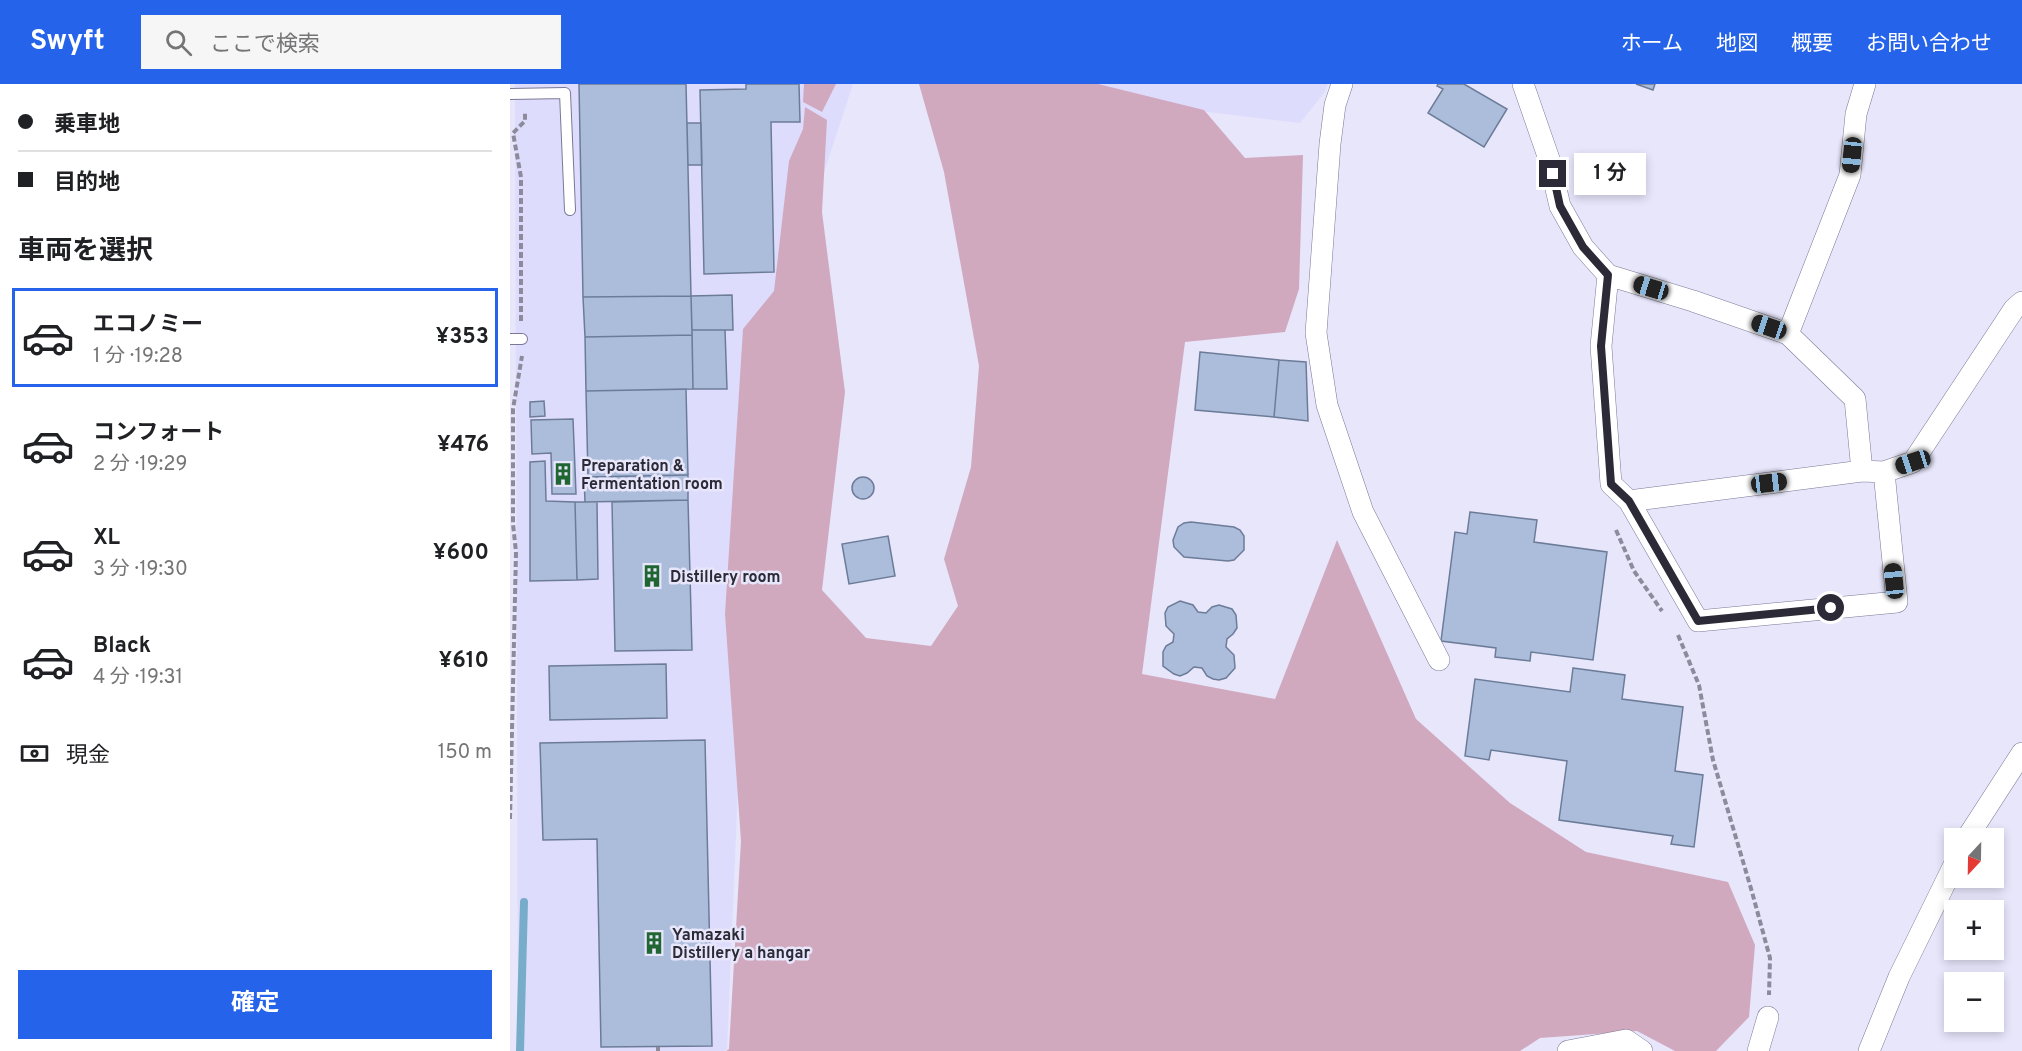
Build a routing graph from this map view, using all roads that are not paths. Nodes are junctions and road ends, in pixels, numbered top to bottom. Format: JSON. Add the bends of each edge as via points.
{"nodes":[{"id":1,"x":1341,"y":84,"type":"edge"},
{"id":2,"x":1523,"y":84,"type":"edge"},
{"id":3,"x":1865,"y":84,"type":"edge"},
{"id":4,"x":510,"y":94,"type":"edge"},
{"id":5,"x":570,"y":210,"type":"dead end"},
{"id":6,"x":1608,"y":275,"type":"junction"},
{"id":7,"x":2022,"y":302,"type":"edge"},
{"id":8,"x":1788,"y":334,"type":"junction"},
{"id":9,"x":1862,"y":471,"type":"junction"},
{"id":10,"x":1884,"y":472,"type":"junction"},
{"id":11,"x":1629,"y":501,"type":"junction"},
{"id":12,"x":1439,"y":660,"type":"dead end"},
{"id":13,"x":2022,"y":753,"type":"edge"},
{"id":14,"x":1973,"y":828,"type":"edge"},
{"id":15,"x":1944,"y":885,"type":"edge"},
{"id":16,"x":1768,"y":1017,"type":"road end"},
{"id":17,"x":1568,"y":1051,"type":"edge"},
{"id":18,"x":1641,"y":1051,"type":"edge"},
{"id":19,"x":1758,"y":1051,"type":"edge"},
{"id":20,"x":1869,"y":1051,"type":"edge"}],
"edges":[{"from":1,"to":12,"type":"street","via":[[1330,144],[1316,333],[1327,405],[1362,512]]},
{"from":2,"to":6,"type":"street","via":[[1549,159],[1560,206],[1583,247]]},
{"from":3,"to":8,"type":"street","via":[[1856,114],[1850,175]]},
{"from":4,"to":5,"type":"lane","via":[[565,93]]},
{"from":6,"to":8,"type":"street"},
{"from":6,"to":11,"type":"street","via":[[1601,346],[1611,484]]},
{"from":7,"to":10,"type":"street","via":[[1913,462]]},
{"from":8,"to":9,"type":"street","via":[[1855,399]]},
{"from":9,"to":10,"type":"street"},
{"from":9,"to":11,"type":"street"},
{"from":10,"to":11,"type":"street","via":[[1897,602],[1698,621]]},
{"from":13,"to":14,"type":"street"},
{"from":15,"to":20,"type":"street","via":[[1899,977]]},
{"from":16,"to":19,"type":"street"},
{"from":17,"to":18,"type":"street","via":[[1626,1040]]}]}
